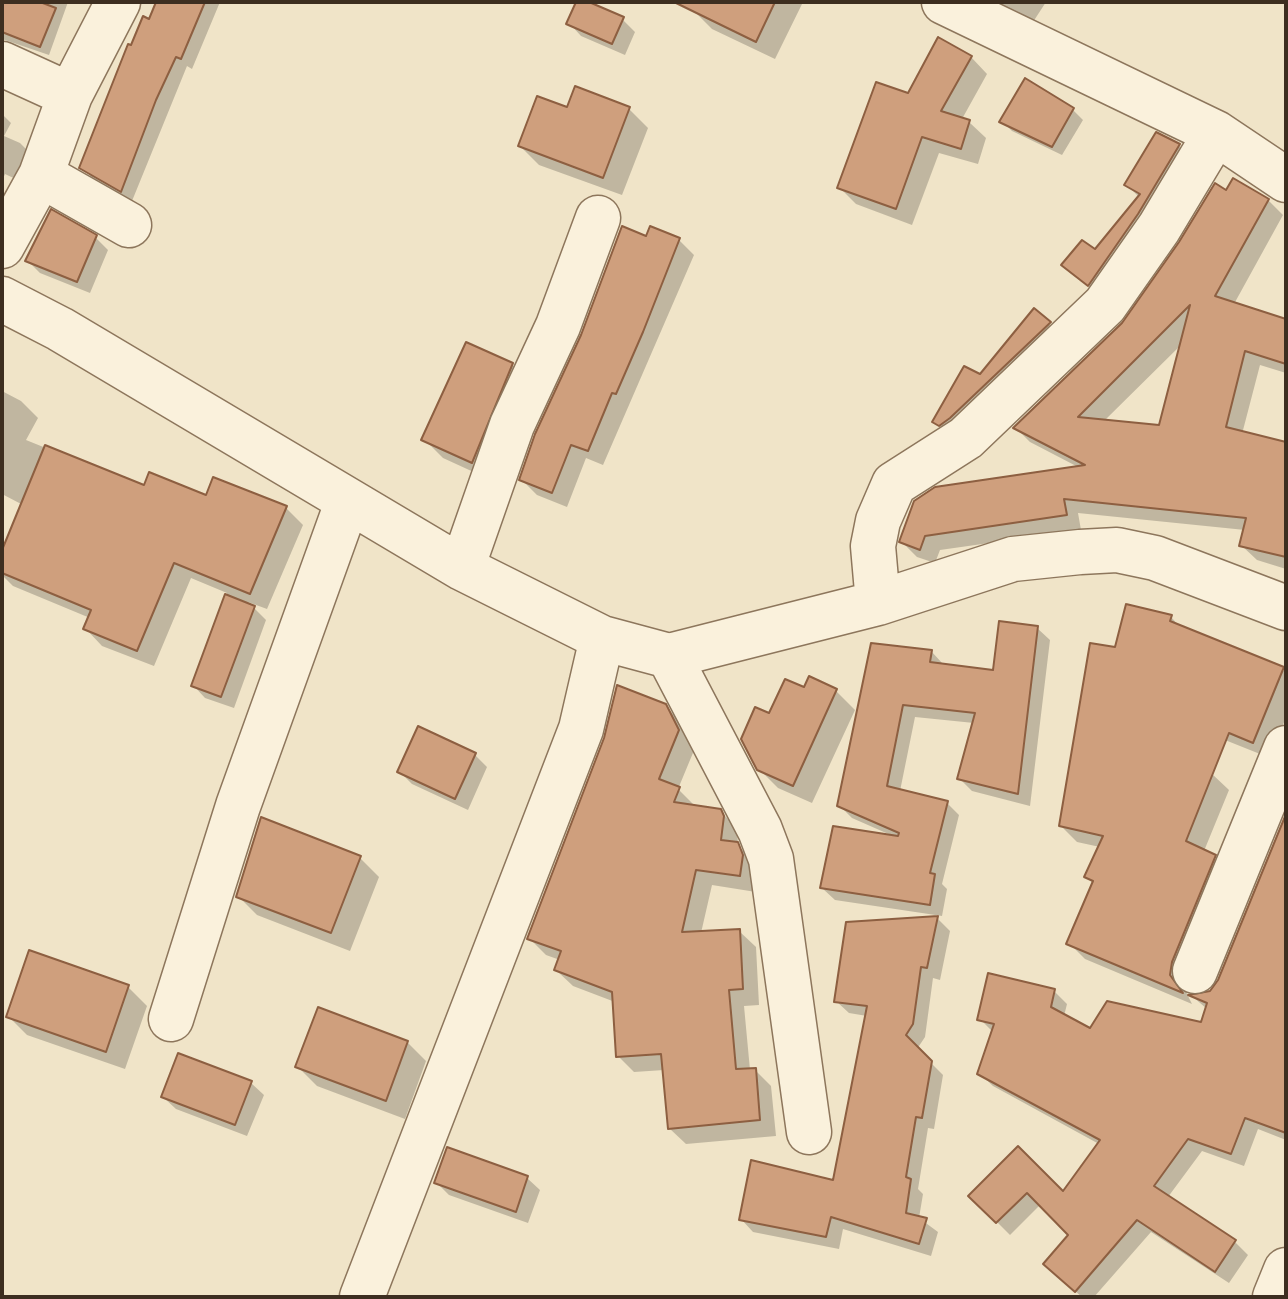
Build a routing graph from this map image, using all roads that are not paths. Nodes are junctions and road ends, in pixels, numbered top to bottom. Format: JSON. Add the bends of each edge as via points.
{"nodes":[{"id":1,"x":118,"y":2,"type":"edge"},
{"id":2,"x":944,"y":2,"type":"edge"},
{"id":3,"x":2,"y":64,"type":"edge"},
{"id":4,"x":70,"y":95,"type":"junction"},
{"id":5,"x":1216,"y":133,"type":"junction"},
{"id":6,"x":41,"y":175,"type":"junction"},
{"id":7,"x":1286,"y":180,"type":"edge"},
{"id":8,"x":598,"y":218,"type":"dead end"},
{"id":9,"x":129,"y":225,"type":"dead end"},
{"id":10,"x":2,"y":246,"type":"edge"},
{"id":11,"x":2,"y":299,"type":"edge"},
{"id":12,"x":347,"y":503,"type":"junction"},
{"id":13,"x":462,"y":568,"type":"junction"},
{"id":14,"x":878,"y":603,"type":"junction"},
{"id":15,"x":1286,"y":608,"type":"edge"},
{"id":16,"x":602,"y":638,"type":"junction"},
{"id":17,"x":669,"y":656,"type":"junction"},
{"id":18,"x":1286,"y":748,"type":"edge"},
{"id":19,"x":1195,"y":971,"type":"dead end"},
{"id":20,"x":171,"y":1019,"type":"dead end"},
{"id":21,"x":809,"y":1132,"type":"dead end"},
{"id":22,"x":1286,"y":1270,"type":"edge"},
{"id":23,"x":362,"y":1297,"type":"edge"},
{"id":24,"x":1275,"y":1297,"type":"edge"}],
"edges":[{"from":1,"to":4,"type":"street"},
{"from":2,"to":5,"type":"street"},
{"from":3,"to":4,"type":"street"},
{"from":4,"to":6,"type":"street"},
{"from":5,"to":7,"type":"street"},
{"from":5,"to":14,"type":"street","via":[[1105,305],[966,438],[894,484],[873,546]]},
{"from":6,"to":9,"type":"street"},
{"from":6,"to":10,"type":"street"},
{"from":8,"to":13,"type":"street","via":[[558,326],[512,425]]},
{"from":11,"to":12,"type":"street"},
{"from":12,"to":13,"type":"street"},
{"from":12,"to":20,"type":"street","via":[[238,806]]},
{"from":13,"to":16,"type":"street"},
{"from":14,"to":15,"type":"street","via":[[1013,559],[1117,550],[1155,558]]},
{"from":14,"to":17,"type":"street"},
{"from":16,"to":17,"type":"street"},
{"from":16,"to":23,"type":"street","via":[[581,729]]},
{"from":17,"to":21,"type":"street","via":[[771,859]]},
{"from":18,"to":19,"type":"street"},
{"from":22,"to":24,"type":"street"}]}
